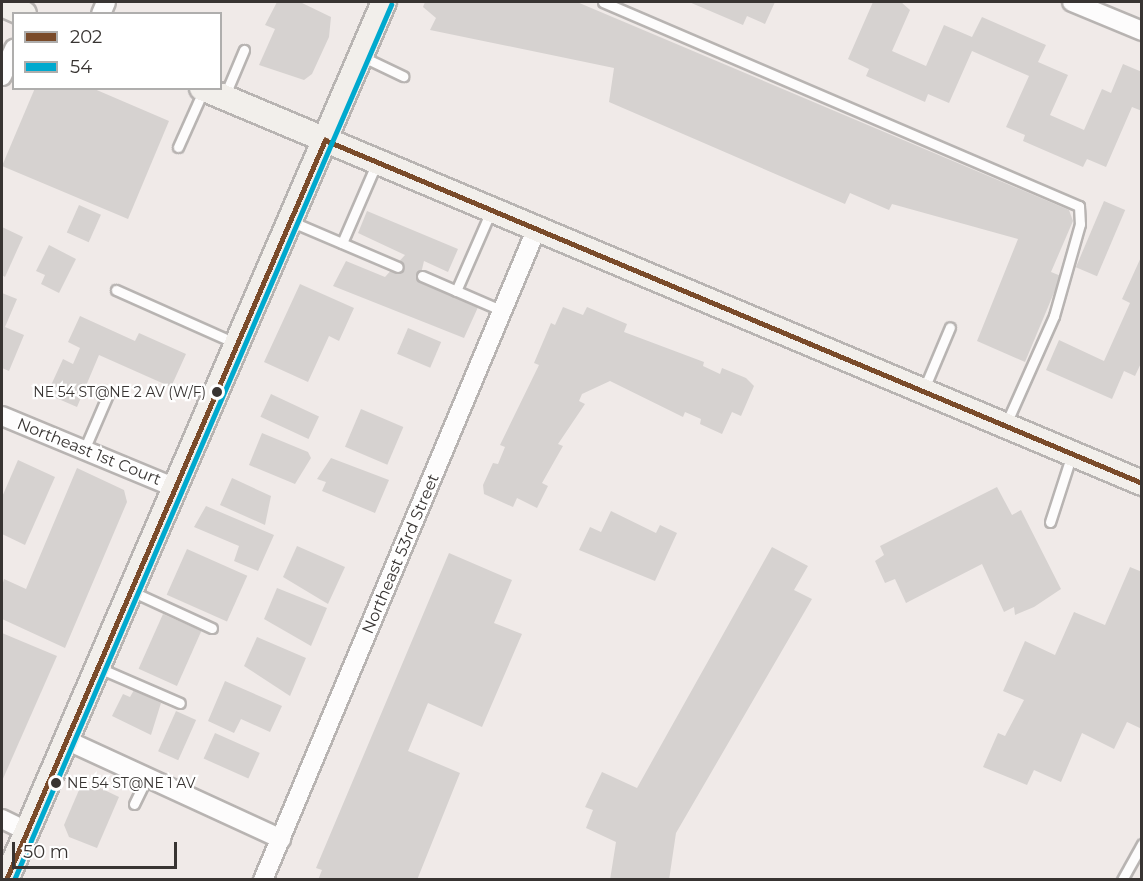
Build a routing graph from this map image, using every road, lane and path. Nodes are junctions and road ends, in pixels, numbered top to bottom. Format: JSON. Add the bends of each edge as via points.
{"nodes":[{"id":1,"x":384,"y":2,"type":"edge"},
{"id":2,"x":603,"y":2,"type":"edge"},
{"id":3,"x":1072,"y":2,"type":"edge"},
{"id":4,"x":2,"y":4,"type":"edge"},
{"id":5,"x":20,"y":12,"type":"edge"},
{"id":6,"x":1142,"y":31,"type":"edge"},
{"id":7,"x":244,"y":50,"type":"dead end"},
{"id":8,"x":12,"y":54,"type":"edge"},
{"id":9,"x":361,"y":56,"type":"junction"},
{"id":10,"x":2,"y":76,"type":"edge"},
{"id":11,"x":403,"y":76,"type":"dead end"},
{"id":12,"x":222,"y":77,"type":"edge"},
{"id":13,"x":210,"y":92,"type":"edge"},
{"id":14,"x":325,"y":140,"type":"junction"},
{"id":15,"x":178,"y":147,"type":"dead end"},
{"id":16,"x":377,"y":161,"type":"junction"},
{"id":17,"x":491,"y":210,"type":"junction"},
{"id":18,"x":290,"y":221,"type":"junction"},
{"id":19,"x":537,"y":228,"type":"junction"},
{"id":20,"x":342,"y":243,"type":"junction"},
{"id":21,"x":398,"y":267,"type":"dead end"},
{"id":22,"x":422,"y":276,"type":"dead end"},
{"id":23,"x":116,"y":290,"type":"dead end"},
{"id":24,"x":456,"y":291,"type":"junction"},
{"id":25,"x":503,"y":311,"type":"junction"},
{"id":26,"x":950,"y":327,"type":"dead end"},
{"id":27,"x":238,"y":344,"type":"junction"},
{"id":28,"x":923,"y":391,"type":"junction"},
{"id":29,"x":109,"y":392,"type":"dead end"},
{"id":30,"x":2,"y":416,"type":"edge"},
{"id":31,"x":1005,"y":425,"type":"junction"},
{"id":32,"x":84,"y":450,"type":"junction"},
{"id":33,"x":1072,"y":454,"type":"junction"},
{"id":34,"x":1142,"y":483,"type":"edge"},
{"id":35,"x":176,"y":488,"type":"junction"},
{"id":36,"x":1050,"y":522,"type":"dead end"},
{"id":37,"x":131,"y":591,"type":"junction"},
{"id":38,"x":212,"y":628,"type":"dead end"},
{"id":39,"x":98,"y":668,"type":"junction"},
{"id":40,"x":180,"y":703,"type":"dead end"},
{"id":41,"x":66,"y":741,"type":"junction"},
{"id":42,"x":147,"y":777,"type":"junction"},
{"id":43,"x":134,"y":804,"type":"dead end"},
{"id":44,"x":2,"y":819,"type":"edge"},
{"id":45,"x":27,"y":831,"type":"junction"},
{"id":46,"x":281,"y":839,"type":"junction"},
{"id":47,"x":1142,"y":844,"type":"edge"},
{"id":48,"x":6,"y":879,"type":"edge"},
{"id":49,"x":263,"y":879,"type":"edge"},
{"id":50,"x":1122,"y":879,"type":"edge"}],
"edges":[{"from":1,"to":9,"type":"main road"},
{"from":2,"to":31,"type":"lane","via":[[1079,206],[1080,224],[1054,316]]},
{"from":3,"to":6,"type":"street"},
{"from":4,"to":5,"type":"main road"},
{"from":7,"to":12,"type":"lane"},
{"from":8,"to":10,"type":"street"},
{"from":9,"to":11,"type":"lane"},
{"from":9,"to":14,"type":"main road"},
{"from":13,"to":14,"type":"main road"},
{"from":13,"to":15,"type":"lane"},
{"from":14,"to":16,"type":"main road"},
{"from":14,"to":18,"type":"main road"},
{"from":16,"to":17,"type":"main road"},
{"from":16,"to":20,"type":"lane"},
{"from":17,"to":19,"type":"main road"},
{"from":17,"to":24,"type":"lane"},
{"from":18,"to":20,"type":"lane"},
{"from":18,"to":27,"type":"main road"},
{"from":19,"to":25,"type":"street","name":"Northeast 53rd Street"},
{"from":19,"to":28,"type":"main road"},
{"from":20,"to":21,"type":"lane"},
{"from":22,"to":24,"type":"lane"},
{"from":23,"to":27,"type":"lane"},
{"from":24,"to":25,"type":"lane"},
{"from":25,"to":46,"type":"street","name":"Northeast 53rd Street"},
{"from":26,"to":28,"type":"lane"},
{"from":27,"to":35,"type":"main road"},
{"from":28,"to":31,"type":"main road"},
{"from":29,"to":32,"type":"lane"},
{"from":30,"to":32,"type":"street","name":"Northeast 1st Court"},
{"from":31,"to":33,"type":"main road"},
{"from":32,"to":35,"type":"street","name":"Northeast 1st Court"},
{"from":33,"to":34,"type":"main road"},
{"from":33,"to":36,"type":"lane"},
{"from":35,"to":37,"type":"main road"},
{"from":37,"to":38,"type":"lane"},
{"from":37,"to":39,"type":"main road"},
{"from":39,"to":40,"type":"lane"},
{"from":39,"to":41,"type":"main road"},
{"from":41,"to":42,"type":"street"},
{"from":41,"to":45,"type":"main road"},
{"from":42,"to":43,"type":"lane"},
{"from":42,"to":46,"type":"street"},
{"from":44,"to":45,"type":"street"},
{"from":45,"to":48,"type":"main road"},
{"from":46,"to":49,"type":"street","name":"Northeast 53rd Street"},
{"from":47,"to":50,"type":"lane"}]}
